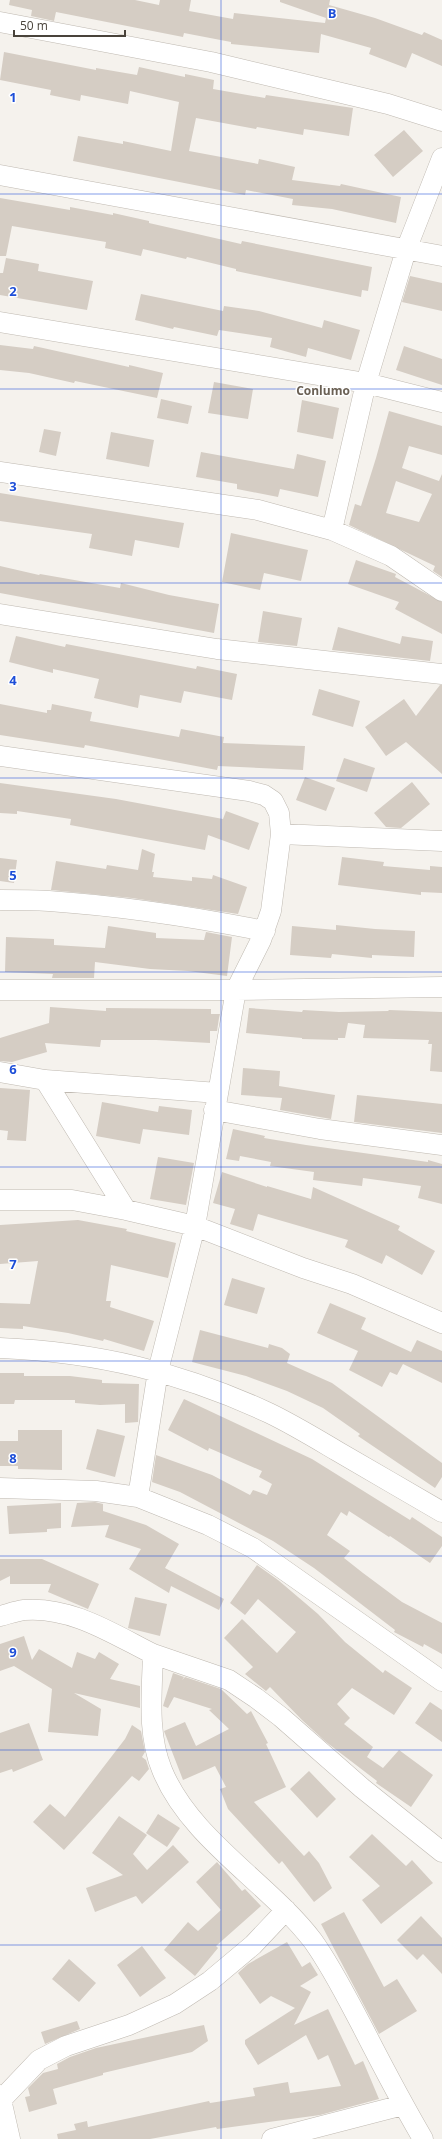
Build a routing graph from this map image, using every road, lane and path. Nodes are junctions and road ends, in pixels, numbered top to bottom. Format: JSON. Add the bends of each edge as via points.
{"nodes":[{"id":1,"x":0,"y":22,"type":"edge"},
{"id":2,"x":442,"y":121,"type":"edge"},
{"id":3,"x":442,"y":158,"type":"edge"},
{"id":4,"x":0,"y":175,"type":"edge"},
{"id":5,"x":406,"y":250,"type":"junction"},
{"id":6,"x":442,"y":256,"type":"edge"},
{"id":7,"x":0,"y":322,"type":"edge"},
{"id":8,"x":366,"y":383,"type":"junction"},
{"id":9,"x":442,"y":402,"type":"edge"},
{"id":10,"x":0,"y":472,"type":"edge"},
{"id":11,"x":332,"y":530,"type":"junction"},
{"id":12,"x":442,"y":591,"type":"edge"},
{"id":13,"x":0,"y":614,"type":"edge"},
{"id":14,"x":442,"y":674,"type":"edge"},
{"id":15,"x":0,"y":756,"type":"edge"},
{"id":16,"x":281,"y":834,"type":"junction"},
{"id":17,"x":442,"y":841,"type":"edge"},
{"id":18,"x":0,"y":900,"type":"edge"},
{"id":19,"x":266,"y":931,"type":"junction"},
{"id":20,"x":442,"y":987,"type":"edge"},
{"id":21,"x":0,"y":990,"type":"edge"},
{"id":22,"x":236,"y":990,"type":"junction"},
{"id":23,"x":0,"y":1072,"type":"edge"},
{"id":24,"x":45,"y":1080,"type":"junction"},
{"id":25,"x":216,"y":1101,"type":"junction"},
{"id":26,"x":442,"y":1145,"type":"edge"},
{"id":27,"x":0,"y":1200,"type":"edge"},
{"id":28,"x":126,"y":1210,"type":"junction"},
{"id":29,"x":195,"y":1226,"type":"junction"},
{"id":30,"x":442,"y":1323,"type":"edge"},
{"id":31,"x":0,"y":1348,"type":"edge"},
{"id":32,"x":158,"y":1371,"type":"junction"},
{"id":33,"x":0,"y":1488,"type":"edge"},
{"id":34,"x":138,"y":1497,"type":"junction"},
{"id":35,"x":442,"y":1512,"type":"edge"},
{"id":36,"x":0,"y":1616,"type":"edge"},
{"id":37,"x":153,"y":1654,"type":"junction"},
{"id":38,"x":442,"y":1681,"type":"edge"},
{"id":39,"x":442,"y":1852,"type":"edge"},
{"id":40,"x":286,"y":1910,"type":"junction"},
{"id":41,"x":1,"y":2098,"type":"edge"},
{"id":42,"x":403,"y":2105,"type":"junction"},
{"id":43,"x":10,"y":2139,"type":"edge"},
{"id":44,"x":272,"y":2139,"type":"edge"},
{"id":45,"x":423,"y":2139,"type":"edge"}],
"edges":[{"from":1,"to":2,"type":"street","via":[[212,62],[388,104]]},
{"from":3,"to":5,"type":"street"},
{"from":4,"to":5,"type":"street"},
{"from":5,"to":6,"type":"street"},
{"from":5,"to":8,"type":"street"},
{"from":7,"to":8,"type":"street"},
{"from":8,"to":9,"type":"street"},
{"from":8,"to":11,"type":"street"},
{"from":10,"to":11,"type":"street","via":[[258,510]]},
{"from":11,"to":12,"type":"street","via":[[390,556]]},
{"from":13,"to":14,"type":"street","via":[[217,650]]},
{"from":15,"to":16,"type":"street","via":[[264,795],[273,801],[279,813]]},
{"from":16,"to":17,"type":"street"},
{"from":16,"to":19,"type":"street"},
{"from":18,"to":19,"type":"street","via":[[87,905],[214,921]]},
{"from":19,"to":22,"type":"street"},
{"from":20,"to":22,"type":"street"},
{"from":21,"to":22,"type":"street"},
{"from":22,"to":25,"type":"street"},
{"from":23,"to":24,"type":"street"},
{"from":24,"to":25,"type":"street"},
{"from":24,"to":28,"type":"street"},
{"from":25,"to":26,"type":"street","via":[[320,1129]]},
{"from":25,"to":29,"type":"street"},
{"from":27,"to":28,"type":"street","via":[[72,1200]]},
{"from":28,"to":29,"type":"street"},
{"from":29,"to":30,"type":"street","via":[[352,1284]]},
{"from":29,"to":32,"type":"street"},
{"from":31,"to":32,"type":"street","via":[[86,1356]]},
{"from":32,"to":34,"type":"street"},
{"from":32,"to":35,"type":"street","via":[[270,1413]]},
{"from":33,"to":34,"type":"street","via":[[96,1491]]},
{"from":34,"to":38,"type":"street","via":[[208,1525],[253,1548]]},
{"from":36,"to":37,"type":"street","via":[[24,1610],[54,1611],[87,1620]]},
{"from":37,"to":39,"type":"street","via":[[229,1680],[256,1698]]},
{"from":37,"to":40,"type":"street","via":[[151,1714],[162,1770],[187,1812]]},
{"from":40,"to":41,"type":"street","via":[[253,1945],[181,2000],[129,2025],[66,2046],[39,2060]]},
{"from":40,"to":42,"type":"street","via":[[313,1941],[339,1980]]},
{"from":41,"to":43,"type":"street"},
{"from":42,"to":44,"type":"street"},
{"from":42,"to":45,"type":"street"}]}
